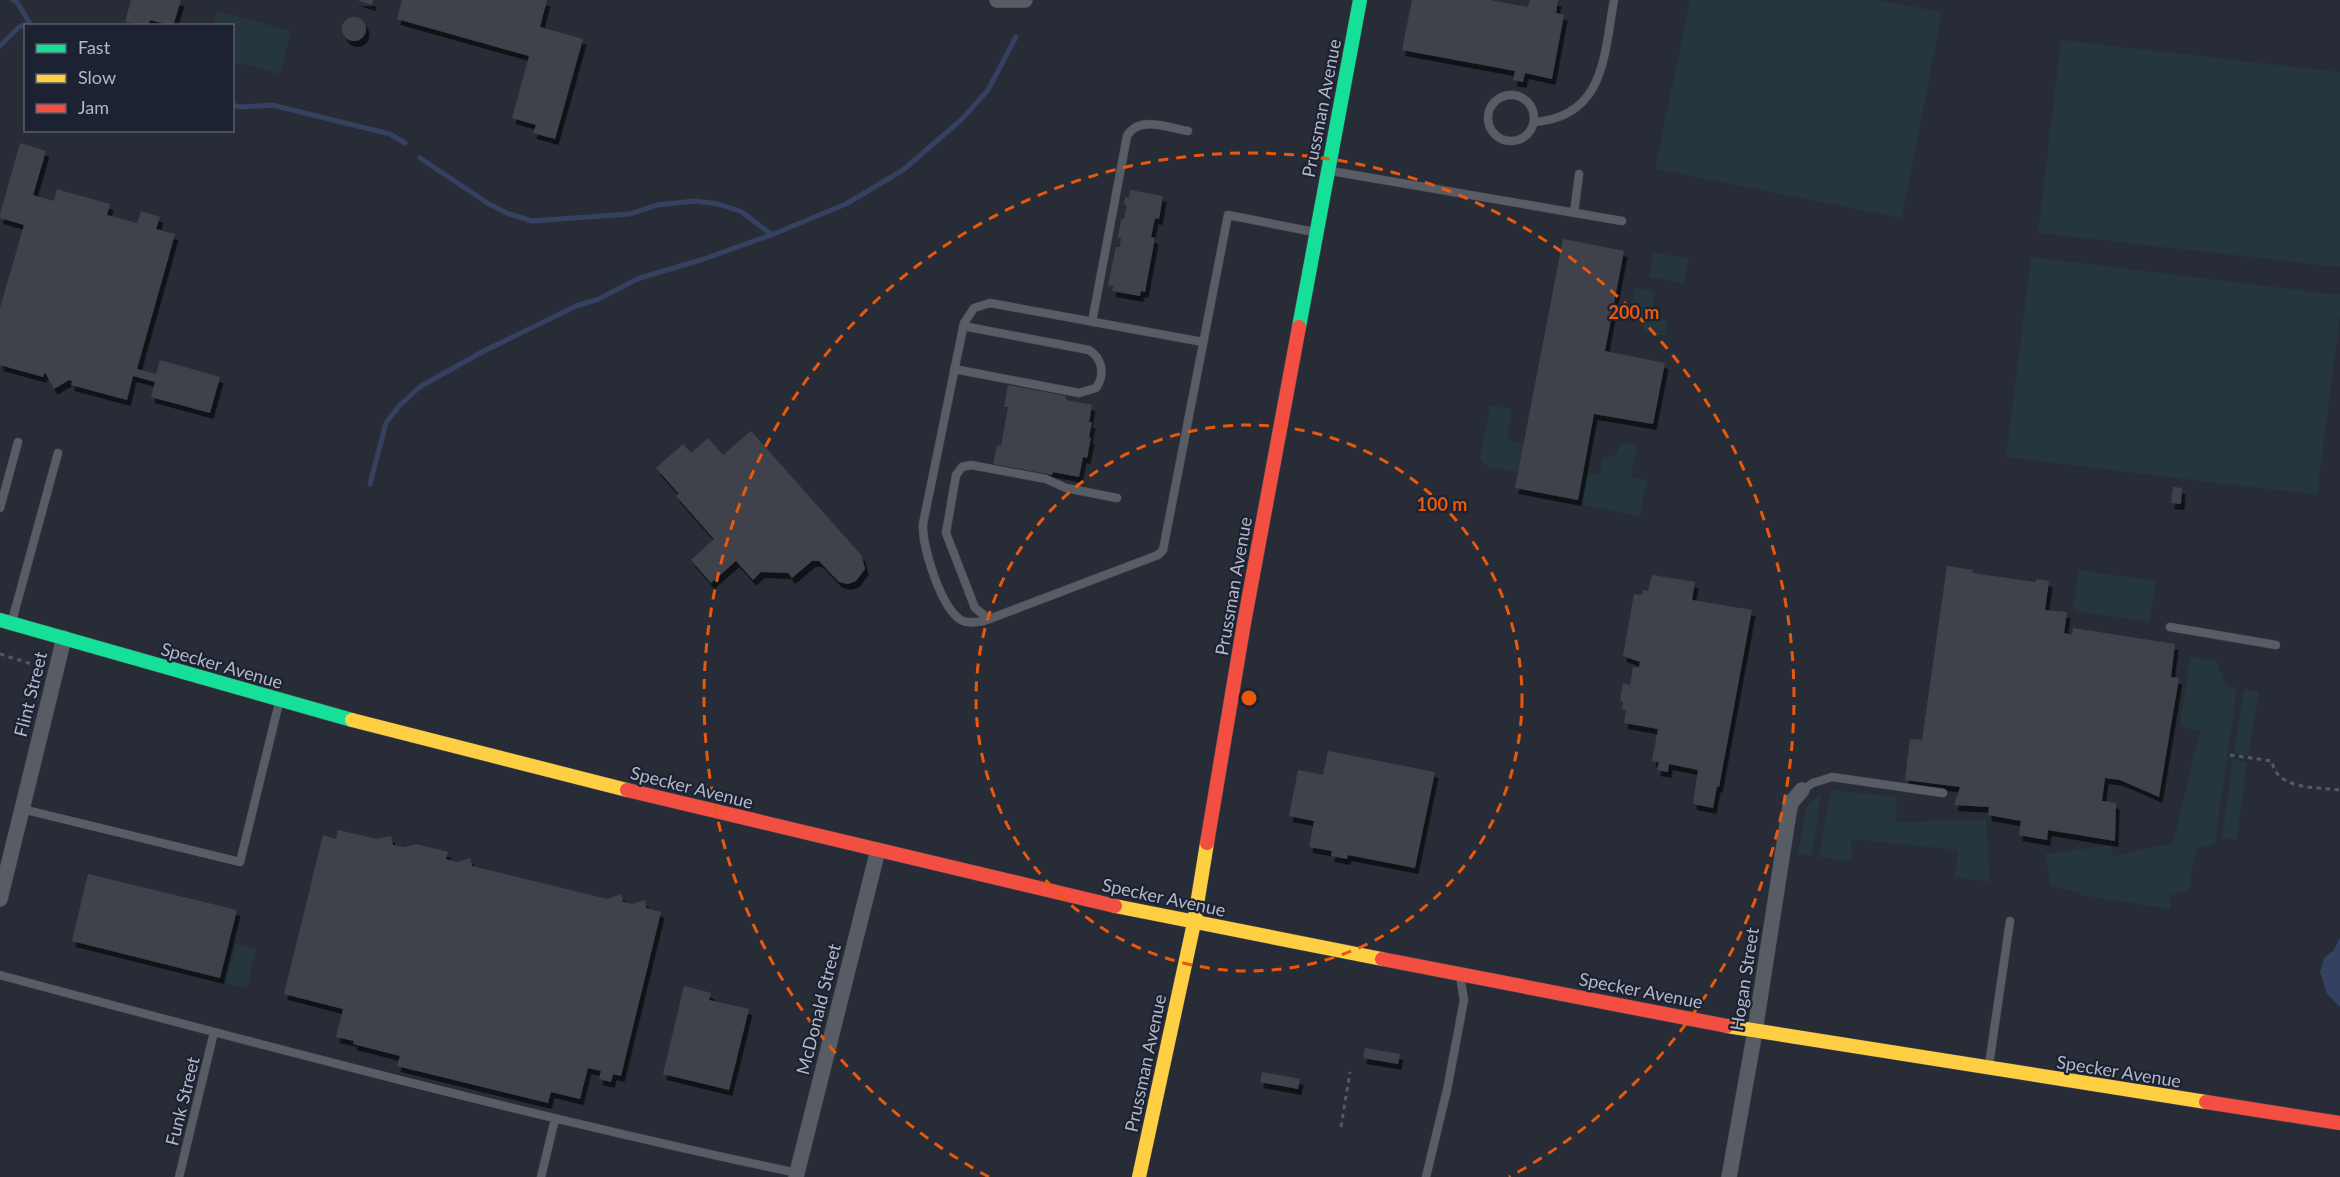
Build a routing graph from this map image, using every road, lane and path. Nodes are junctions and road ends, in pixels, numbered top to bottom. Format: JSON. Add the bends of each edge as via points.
{"nodes":[{"id":1,"x":997,"y":0,"type":"edge"},
{"id":2,"x":1025,"y":0,"type":"edge"},
{"id":3,"x":1360,"y":0,"type":"edge"},
{"id":4,"x":1614,"y":0,"type":"edge"},
{"id":5,"x":1534,"y":122,"type":"junction"},
{"id":6,"x":1188,"y":131,"type":"dead end"},
{"id":7,"x":1328,"y":171,"type":"junction"},
{"id":8,"x":1579,"y":174,"type":"dead end"},
{"id":9,"x":1574,"y":213,"type":"junction"},
{"id":10,"x":1622,"y":221,"type":"dead end"},
{"id":11,"x":1317,"y":232,"type":"junction"},
{"id":12,"x":1092,"y":321,"type":"junction"},
{"id":13,"x":963,"y":326,"type":"junction"},
{"id":14,"x":1203,"y":342,"type":"junction"},
{"id":15,"x":954,"y":369,"type":"junction"},
{"id":16,"x":18,"y":442,"type":"dead end"},
{"id":17,"x":58,"y":453,"type":"dead end"},
{"id":18,"x":1117,"y":498,"type":"dead end"},
{"id":19,"x":0,"y":508,"type":"edge"},
{"id":20,"x":989,"y":619,"type":"junction"},
{"id":21,"x":6,"y":621,"type":"edge"},
{"id":22,"x":2170,"y":627,"type":"dead end"},
{"id":23,"x":64,"y":638,"type":"junction"},
{"id":24,"x":2276,"y":645,"type":"dead end"},
{"id":25,"x":0,"y":654,"type":"edge"},
{"id":26,"x":42,"y":667,"type":"dead end"},
{"id":27,"x":280,"y":701,"type":"junction"},
{"id":28,"x":2230,"y":755,"type":"dead end"},
{"id":29,"x":1802,"y":790,"type":"joint"},
{"id":30,"x":2340,"y":790,"type":"edge"},
{"id":31,"x":1943,"y":793,"type":"dead end"},
{"id":32,"x":22,"y":809,"type":"junction"},
{"id":33,"x":878,"y":850,"type":"junction"},
{"id":34,"x":0,"y":899,"type":"edge"},
{"id":35,"x":2010,"y":921,"type":"dead end"},
{"id":36,"x":1194,"y":923,"type":"junction"},
{"id":37,"x":1459,"y":973,"type":"junction"},
{"id":38,"x":0,"y":975,"type":"edge"},
{"id":39,"x":1755,"y":1031,"type":"junction"},
{"id":40,"x":214,"y":1032,"type":"junction"},
{"id":41,"x":1988,"y":1069,"type":"junction"},
{"id":42,"x":1350,"y":1072,"type":"dead end"},
{"id":43,"x":555,"y":1119,"type":"junction"},
{"id":44,"x":2340,"y":1123,"type":"edge"},
{"id":45,"x":1341,"y":1127,"type":"dead end"},
{"id":46,"x":796,"y":1175,"type":"edge"},
{"id":47,"x":179,"y":1177,"type":"edge"},
{"id":48,"x":541,"y":1177,"type":"edge"},
{"id":49,"x":1139,"y":1177,"type":"edge"},
{"id":50,"x":1426,"y":1177,"type":"edge"},
{"id":51,"x":1729,"y":1177,"type":"edge"}],
"edges":[{"from":1,"to":2,"type":"street"},
{"from":3,"to":7,"type":"street","name":"Prussman Avenue"},
{"from":4,"to":5,"type":"lane","via":[[1602,68],[1594,89],[1571,112]]},
{"from":5,"to":5,"type":"lane","via":[[1529,103],[1514,95],[1498,99],[1488,112],[1493,133],[1506,141],[1521,139]]},
{"from":6,"to":12,"type":"lane","via":[[1143,124],[1130,132]]},
{"from":7,"to":9,"type":"lane"},
{"from":7,"to":11,"type":"street","name":"Prussman Avenue"},
{"from":8,"to":9,"type":"lane"},
{"from":9,"to":10,"type":"lane"},
{"from":11,"to":14,"type":"lane","via":[[1228,215]]},
{"from":11,"to":36,"type":"street","name":"Prussman Avenue","via":[[1244,623]]},
{"from":12,"to":13,"type":"lane","via":[[990,303],[974,308]]},
{"from":12,"to":14,"type":"lane"},
{"from":13,"to":15,"type":"lane"},
{"from":13,"to":15,"type":"lane","via":[[1089,350],[1100,363],[1102,378],[1096,388],[1079,393]]},
{"from":14,"to":20,"type":"lane","via":[[1163,550]]},
{"from":15,"to":20,"type":"lane","via":[[923,524],[924,544],[953,613],[966,622]]},
{"from":16,"to":19,"type":"lane"},
{"from":17,"to":21,"type":"lane"},
{"from":18,"to":20,"type":"lane","via":[[1066,488],[1046,478],[971,465],[962,467],[956,475],[946,533],[975,608]]},
{"from":21,"to":23,"type":"street","name":"Specker Avenue"},
{"from":22,"to":24,"type":"lane"},
{"from":23,"to":27,"type":"street","name":"Specker Avenue"},
{"from":23,"to":32,"type":"street","name":"Flint Street"},
{"from":25,"to":26,"type":"path"},
{"from":27,"to":32,"type":"lane","via":[[240,862]]},
{"from":27,"to":33,"type":"street","name":"Specker Avenue"},
{"from":28,"to":30,"type":"path","via":[[2272,761],[2277,774],[2288,783]]},
{"from":29,"to":31,"type":"lane","via":[[1832,777]]},
{"from":29,"to":39,"type":"street","name":"Hogan Street","via":[[1789,812]]},
{"from":32,"to":34,"type":"street","name":"Flint Street"},
{"from":33,"to":36,"type":"street","name":"Specker Avenue"},
{"from":33,"to":46,"type":"street","name":"McDonald Street"},
{"from":35,"to":41,"type":"lane"},
{"from":36,"to":37,"type":"street","name":"Specker Avenue"},
{"from":36,"to":49,"type":"street","name":"Prussman Avenue"},
{"from":37,"to":39,"type":"street","name":"Specker Avenue"},
{"from":37,"to":50,"type":"lane","via":[[1464,1000]]},
{"from":38,"to":40,"type":"lane"},
{"from":39,"to":41,"type":"street","name":"Specker Avenue"},
{"from":39,"to":51,"type":"street","name":"Hogan Street"},
{"from":40,"to":43,"type":"lane"},
{"from":40,"to":47,"type":"lane","name":"Funk Street"},
{"from":41,"to":44,"type":"street","name":"Specker Avenue"},
{"from":42,"to":45,"type":"path"},
{"from":43,"to":46,"type":"lane"},
{"from":43,"to":48,"type":"lane"}]}
